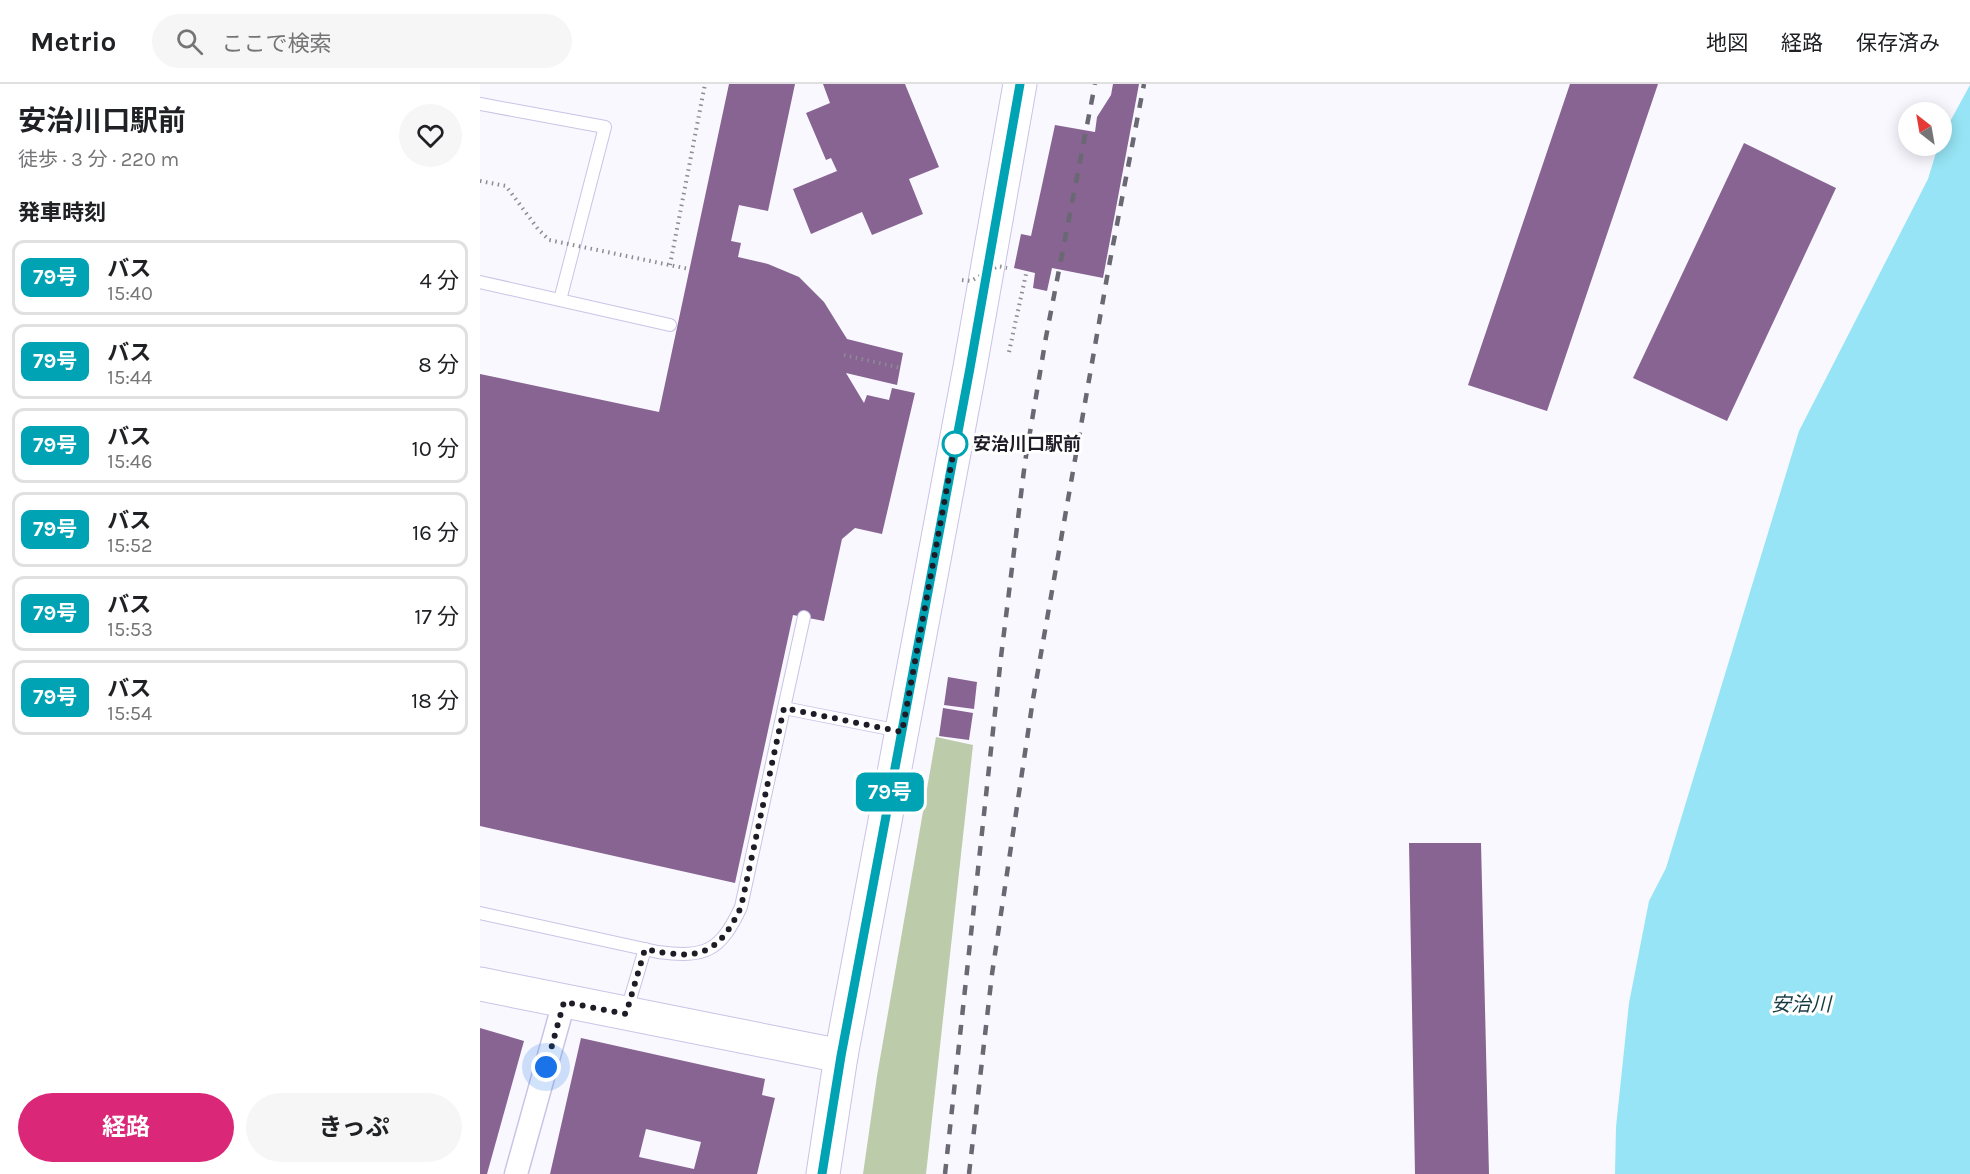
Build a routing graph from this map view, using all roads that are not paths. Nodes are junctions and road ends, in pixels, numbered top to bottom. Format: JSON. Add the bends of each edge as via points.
{"nodes":[{"id":1,"x":1020,"y":84,"type":"edge"},
{"id":2,"x":480,"y":104,"type":"edge"},
{"id":3,"x":480,"y":282,"type":"edge"},
{"id":4,"x":560,"y":300,"type":"junction"},
{"id":5,"x":670,"y":325,"type":"dead end"},
{"id":6,"x":804,"y":617,"type":"dead end"},
{"id":7,"x":784,"y":708,"type":"junction"},
{"id":8,"x":902,"y":732,"type":"junction"},
{"id":9,"x":480,"y":914,"type":"edge"},
{"id":10,"x":645,"y":949,"type":"junction"},
{"id":11,"x":480,"y":984,"type":"edge"},
{"id":12,"x":564,"y":1002,"type":"junction"},
{"id":13,"x":626,"y":1014,"type":"junction"},
{"id":14,"x":841,"y":1056,"type":"junction"},
{"id":15,"x":516,"y":1174,"type":"edge"},
{"id":16,"x":822,"y":1174,"type":"edge"}],
"edges":[{"from":1,"to":8,"type":"street"},
{"from":2,"to":4,"type":"lane","via":[[605,127]]},
{"from":3,"to":4,"type":"lane"},
{"from":4,"to":5,"type":"lane"},
{"from":6,"to":7,"type":"lane"},
{"from":7,"to":8,"type":"lane"},
{"from":7,"to":10,"type":"lane","via":[[741,907],[731,929],[700,954]]},
{"from":8,"to":14,"type":"street"},
{"from":9,"to":10,"type":"lane"},
{"from":10,"to":13,"type":"lane"},
{"from":11,"to":12,"type":"street"},
{"from":12,"to":13,"type":"street"},
{"from":12,"to":15,"type":"street"},
{"from":13,"to":14,"type":"street"},
{"from":14,"to":16,"type":"street"}]}
